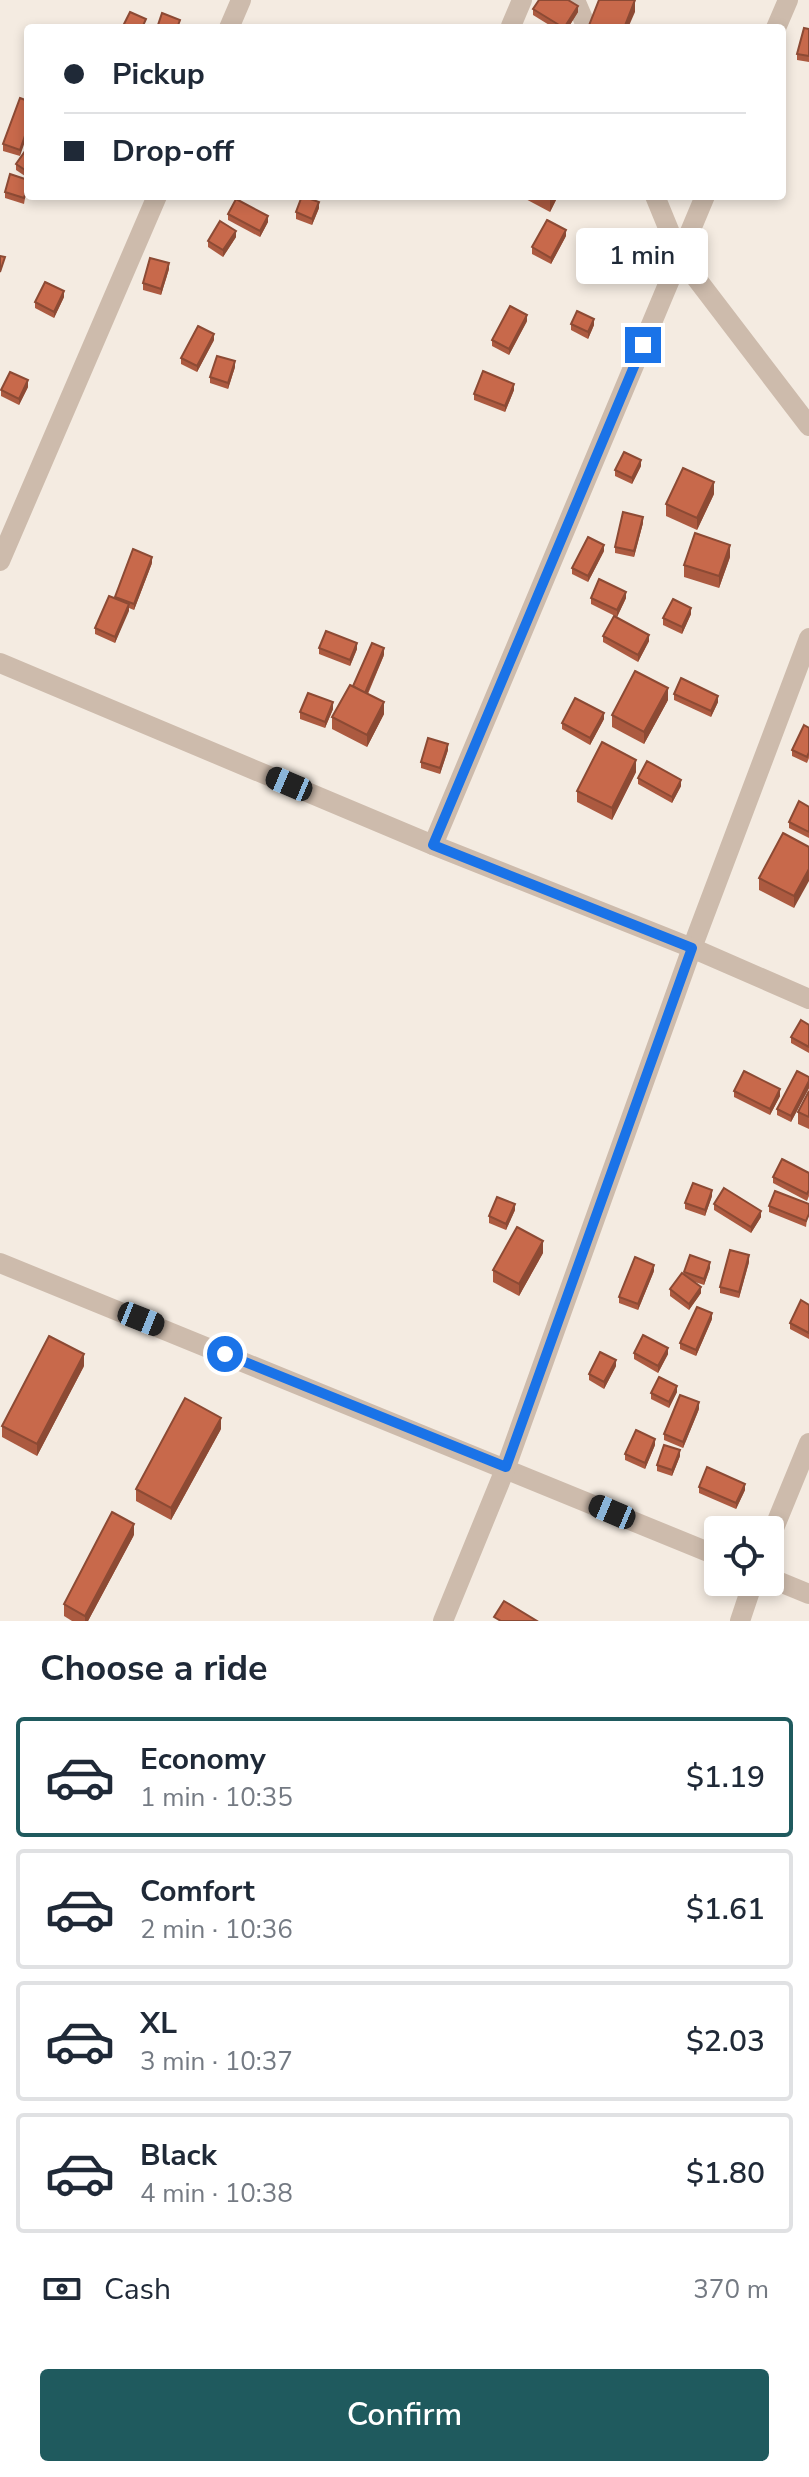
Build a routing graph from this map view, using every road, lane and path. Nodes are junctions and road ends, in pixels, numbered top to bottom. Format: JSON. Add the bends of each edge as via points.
{"nodes":[{"id":1,"x":241,"y":0,"type":"edge"},
{"id":2,"x":522,"y":0,"type":"edge"},
{"id":3,"x":575,"y":0,"type":"edge"},
{"id":4,"x":788,"y":0,"type":"edge"},
{"id":5,"x":231,"y":24,"type":"edge"},
{"id":6,"x":512,"y":24,"type":"edge"},
{"id":7,"x":585,"y":24,"type":"edge"},
{"id":8,"x":778,"y":24,"type":"edge"},
{"id":9,"x":155,"y":200,"type":"edge"},
{"id":10,"x":657,"y":200,"type":"edge"},
{"id":11,"x":703,"y":200,"type":"edge"},
{"id":12,"x":680,"y":257,"type":"junction"},
{"id":13,"x":809,"y":426,"type":"edge"},
{"id":14,"x":0,"y":561,"type":"edge"},
{"id":15,"x":809,"y":638,"type":"edge"},
{"id":16,"x":0,"y":663,"type":"edge"},
{"id":17,"x":433,"y":845,"type":"junction"},
{"id":18,"x":692,"y":948,"type":"junction"},
{"id":19,"x":809,"y":999,"type":"edge"},
{"id":20,"x":0,"y":1263,"type":"edge"},
{"id":21,"x":809,"y":1443,"type":"edge"},
{"id":22,"x":506,"y":1467,"type":"junction"},
{"id":23,"x":779,"y":1516,"type":"edge"},
{"id":24,"x":704,"y":1550,"type":"edge"},
{"id":25,"x":784,"y":1584,"type":"edge"},
{"id":26,"x":809,"y":1594,"type":"edge"},
{"id":27,"x":748,"y":1596,"type":"edge"},
{"id":28,"x":443,"y":1621,"type":"edge"},
{"id":29,"x":740,"y":1621,"type":"edge"}],
"edges":[{"from":1,"to":5,"type":"street"},
{"from":2,"to":6,"type":"street"},
{"from":3,"to":7,"type":"street"},
{"from":4,"to":8,"type":"street"},
{"from":9,"to":14,"type":"street"},
{"from":10,"to":12,"type":"street"},
{"from":11,"to":12,"type":"street"},
{"from":12,"to":13,"type":"street"},
{"from":12,"to":17,"type":"street"},
{"from":15,"to":18,"type":"street"},
{"from":16,"to":17,"type":"street"},
{"from":17,"to":18,"type":"street"},
{"from":18,"to":19,"type":"street"},
{"from":18,"to":22,"type":"street"},
{"from":20,"to":22,"type":"street"},
{"from":21,"to":23,"type":"street"},
{"from":22,"to":24,"type":"street"},
{"from":22,"to":28,"type":"street"},
{"from":25,"to":26,"type":"street"},
{"from":27,"to":29,"type":"street"}]}
